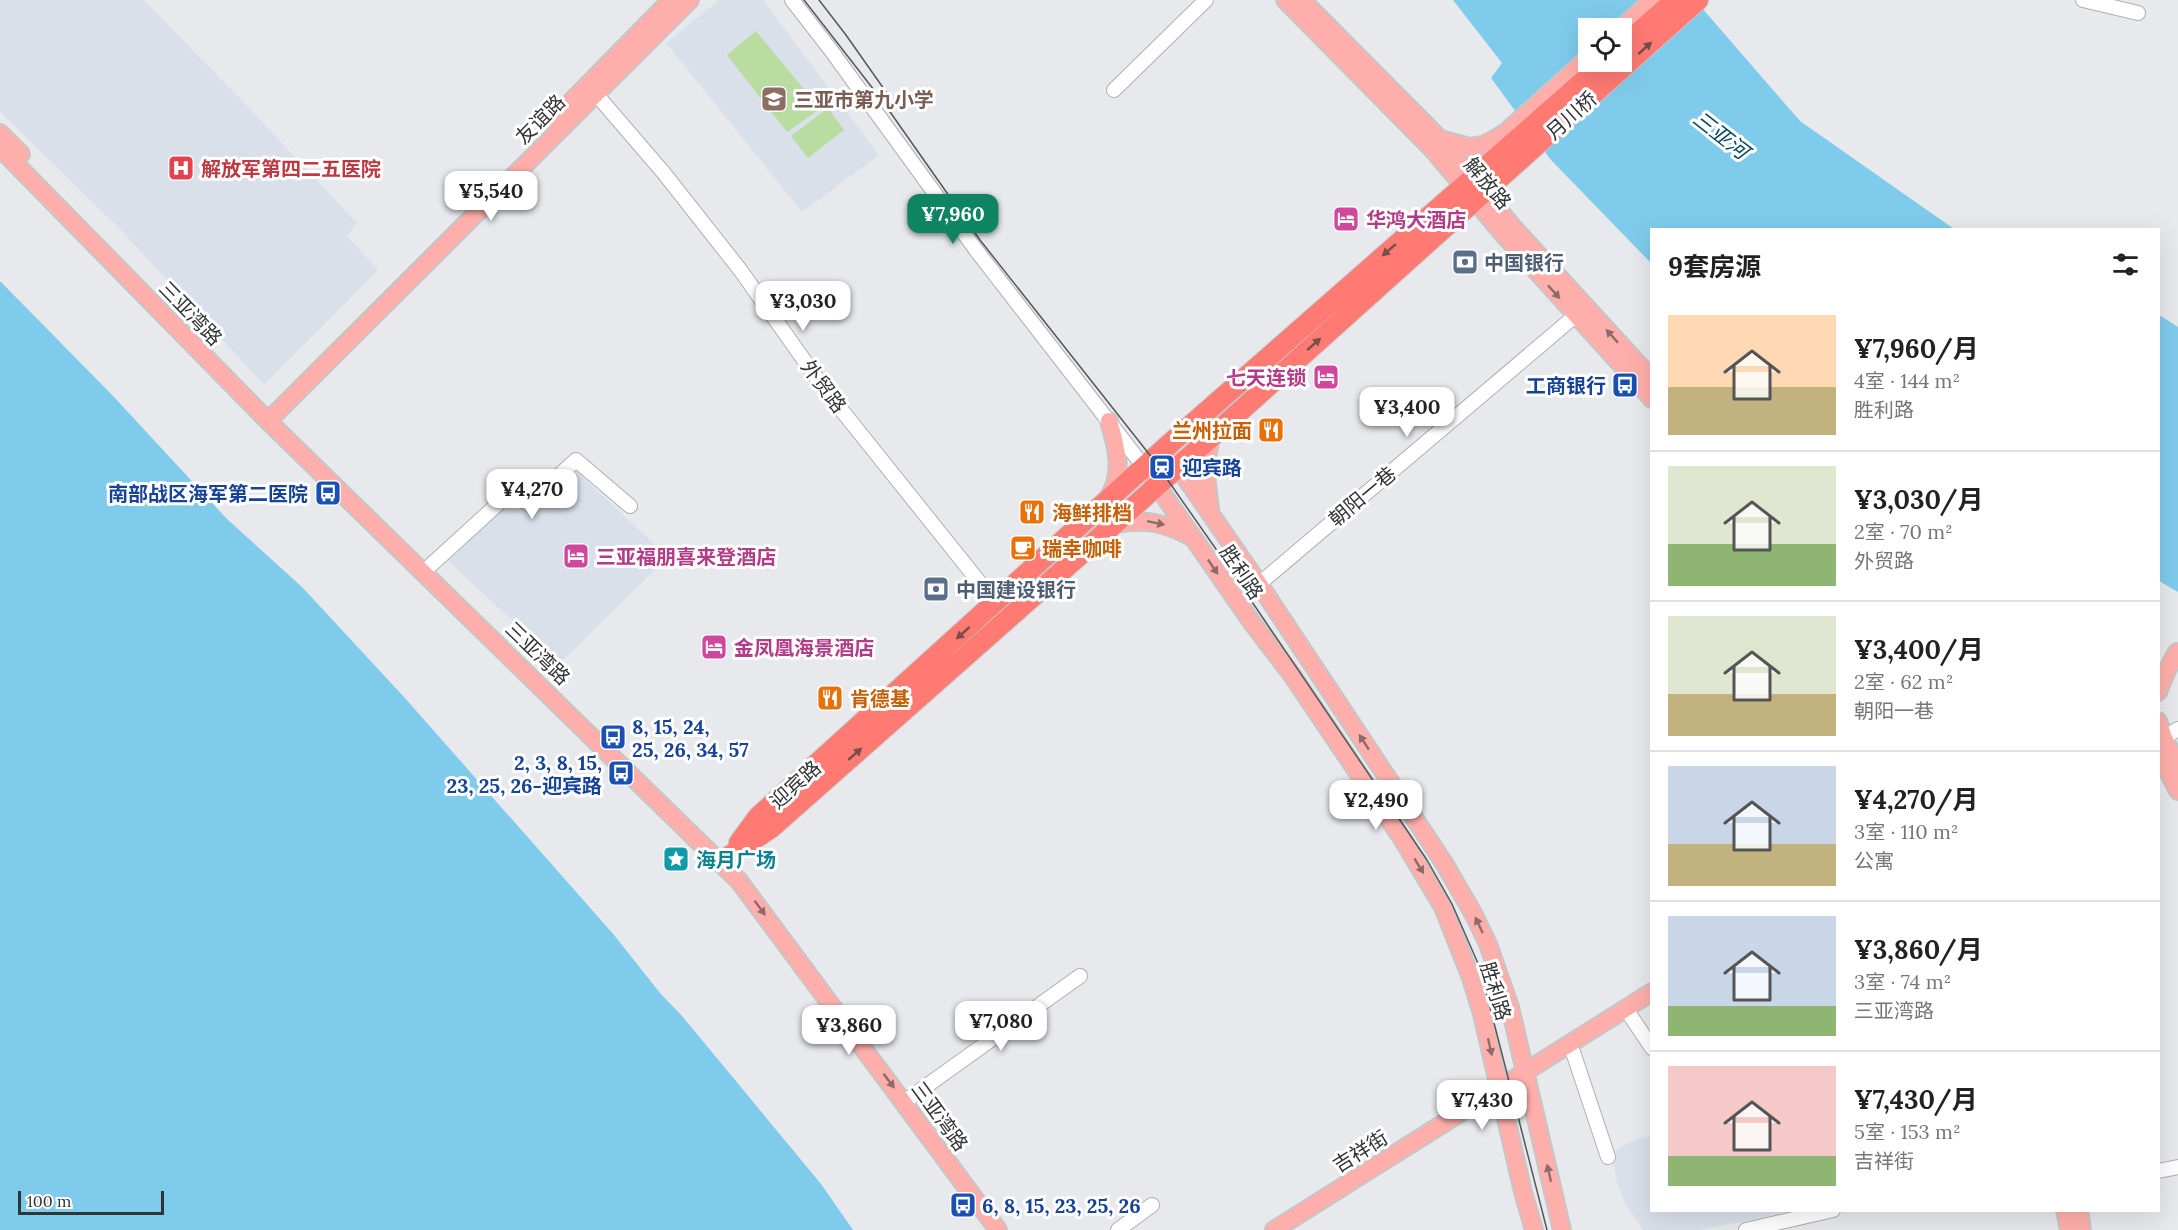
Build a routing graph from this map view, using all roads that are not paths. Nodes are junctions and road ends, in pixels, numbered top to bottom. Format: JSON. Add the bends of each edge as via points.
{"nodes":[{"id":1,"x":671,"y":0,"type":"edge"},
{"id":2,"x":690,"y":0,"type":"edge"},
{"id":3,"x":792,"y":0,"type":"edge"},
{"id":4,"x":1206,"y":0,"type":"edge"},
{"id":5,"x":1286,"y":0,"type":"edge"},
{"id":6,"x":1302,"y":0,"type":"edge"},
{"id":7,"x":1653,"y":0,"type":"edge"},
{"id":8,"x":1675,"y":0,"type":"edge"},
{"id":9,"x":1698,"y":0,"type":"edge"},
{"id":10,"x":2083,"y":0,"type":"edge"},
{"id":11,"x":2138,"y":13,"type":"dead end"},
{"id":12,"x":1632,"y":18,"type":"edge"},
{"id":13,"x":1632,"y":38,"type":"edge"},
{"id":14,"x":1578,"y":70,"type":"edge"},
{"id":15,"x":1594,"y":72,"type":"edge"},
{"id":16,"x":591,"y":88,"type":"junction"},
{"id":17,"x":1114,"y":90,"type":"dead end"},
{"id":18,"x":0,"y":133,"type":"edge"},
{"id":19,"x":1440,"y":139,"type":"junction"},
{"id":20,"x":1514,"y":144,"type":"junction"},
{"id":21,"x":0,"y":148,"type":"edge"},
{"id":22,"x":1473,"y":189,"type":"junction"},
{"id":23,"x":1575,"y":316,"type":"junction"},
{"id":24,"x":1650,"y":377,"type":"edge"},
{"id":25,"x":1650,"y":397,"type":"edge"},
{"id":26,"x":268,"y":413,"type":"junction"},
{"id":27,"x":1109,"y":421,"type":"junction"},
{"id":28,"x":1211,"y":436,"type":"junction"},
{"id":29,"x":1165,"y":448,"type":"junction"},
{"id":30,"x":1178,"y":466,"type":"junction"},
{"id":31,"x":1144,"y":468,"type":"junction"},
{"id":32,"x":1157,"y":486,"type":"junction"},
{"id":33,"x":1105,"y":503,"type":"junction"},
{"id":34,"x":630,"y":506,"type":"dead end"},
{"id":35,"x":1212,"y":516,"type":"junction"},
{"id":36,"x":1115,"y":524,"type":"junction"},
{"id":37,"x":1194,"y":538,"type":"junction"},
{"id":38,"x":431,"y":566,"type":"junction"},
{"id":39,"x":1259,"y":584,"type":"junction"},
{"id":40,"x":996,"y":603,"type":"junction"},
{"id":41,"x":2177,"y":651,"type":"edge"},
{"id":42,"x":2160,"y":663,"type":"edge"},
{"id":43,"x":2160,"y":688,"type":"edge"},
{"id":44,"x":2178,"y":729,"type":"edge"},
{"id":45,"x":2161,"y":745,"type":"edge"},
{"id":46,"x":2178,"y":768,"type":"edge"},
{"id":47,"x":2178,"y":791,"type":"edge"},
{"id":48,"x":726,"y":860,"type":"junction"},
{"id":49,"x":1080,"y":976,"type":"dead end"},
{"id":50,"x":1650,"y":993,"type":"edge"},
{"id":51,"x":1650,"y":1003,"type":"edge"},
{"id":52,"x":1630,"y":1015,"type":"junction"},
{"id":53,"x":1650,"y":1045,"type":"edge"},
{"id":54,"x":1573,"y":1052,"type":"junction"},
{"id":55,"x":1527,"y":1076,"type":"junction"},
{"id":56,"x":1500,"y":1093,"type":"junction"},
{"id":57,"x":904,"y":1102,"type":"junction"},
{"id":58,"x":1608,"y":1157,"type":"dead end"},
{"id":59,"x":2178,"y":1167,"type":"edge"},
{"id":60,"x":2160,"y":1171,"type":"edge"},
{"id":61,"x":1152,"y":1205,"type":"dead end"},
{"id":62,"x":1824,"y":1212,"type":"edge"},
{"id":63,"x":2065,"y":1212,"type":"edge"},
{"id":64,"x":2079,"y":1212,"type":"edge"},
{"id":65,"x":998,"y":1230,"type":"edge"},
{"id":66,"x":1119,"y":1230,"type":"edge"},
{"id":67,"x":1274,"y":1230,"type":"edge"},
{"id":68,"x":1294,"y":1230,"type":"edge"},
{"id":69,"x":1534,"y":1230,"type":"edge"},
{"id":70,"x":1562,"y":1230,"type":"edge"},
{"id":71,"x":1746,"y":1230,"type":"edge"},
{"id":72,"x":2069,"y":1230,"type":"edge"},
{"id":73,"x":2082,"y":1230,"type":"edge"}],
"edges":[{"from":1,"to":16,"type":"main road","name":"友谊路"},
{"from":2,"to":16,"type":"main road","name":"友谊路"},
{"from":3,"to":27,"type":"street","name":"胜利路","via":[[976,250]]},
{"from":4,"to":17,"type":"street"},
{"from":5,"to":22,"type":"main road","name":"解放路"},
{"from":6,"to":19,"type":"main road","name":"解放路"},
{"from":7,"to":12,"type":"main road"},
{"from":8,"to":13,"type":"highway"},
{"from":20,"to":9,"type":"highway","name":"月川桥","one_way":true},
{"from":10,"to":11,"type":"street"},
{"from":14,"to":20,"type":"main road"},
{"from":15,"to":20,"type":"highway","name":"月川桥"},
{"from":16,"to":26,"type":"main road","name":"友谊路"},
{"from":16,"to":40,"type":"street","name":"外贸路","via":[[741,271],[823,387]]},
{"from":18,"to":26,"type":"main road","name":"三亚湾路"},
{"from":19,"to":20,"type":"main road","via":[[1469,147]]},
{"from":19,"to":22,"type":"main road","name":"解放路"},
{"from":20,"to":22,"type":"highway","name":"迎宾路"},
{"from":21,"to":26,"type":"main road","name":"三亚湾路"},
{"from":22,"to":23,"type":"main road","name":"解放路","one_way":true},
{"from":24,"to":22,"type":"main road","name":"解放路","one_way":true},
{"from":28,"to":22,"type":"highway","name":"迎宾路","one_way":true},
{"from":22,"to":29,"type":"highway","name":"迎宾路","one_way":true},
{"from":23,"to":25,"type":"main road","name":"解放路"},
{"from":23,"to":39,"type":"street","name":"朝阳一巷"},
{"from":26,"to":38,"type":"main road","name":"三亚湾路"},
{"from":26,"to":48,"type":"main road","name":"三亚湾路"},
{"from":27,"to":31,"type":"street","name":"胜利路"},
{"from":27,"to":33,"type":"main road","via":[[1119,465]]},
{"from":28,"to":30,"type":"highway","name":"迎宾路"},
{"from":28,"to":35,"type":"main road","via":[[1205,478]]},
{"from":29,"to":30,"type":"main road","name":"胜利路"},
{"from":29,"to":31,"type":"highway","name":"迎宾路"},
{"from":30,"to":32,"type":"highway","name":"迎宾路"},
{"from":30,"to":35,"type":"main road","name":"胜利路"},
{"from":31,"to":32,"type":"main road","name":"胜利路"},
{"from":31,"to":33,"type":"highway","name":"迎宾路"},
{"from":32,"to":36,"type":"highway","name":"迎宾路"},
{"from":32,"to":37,"type":"main road","name":"胜利路"},
{"from":33,"to":40,"type":"highway","name":"迎宾路"},
{"from":34,"to":38,"type":"street","via":[[576,460],[528,504],[511,492]]},
{"from":35,"to":39,"type":"main road","name":"胜利路"},
{"from":36,"to":37,"type":"main road","one_way":true,"via":[[1149,521]]},
{"from":48,"to":36,"type":"highway","name":"迎宾路","one_way":true,"via":[[771,828]]},
{"from":37,"to":56,"type":"main road","name":"胜利路","one_way":true,"via":[[1293,675],[1443,907],[1471,978]]},
{"from":38,"to":48,"type":"main road","name":"三亚湾路"},
{"from":55,"to":39,"type":"main road","name":"胜利路","one_way":true,"via":[[1501,978],[1461,891]]},
{"from":40,"to":48,"type":"highway","name":"迎宾路","one_way":true,"via":[[758,817]]},
{"from":41,"to":42,"type":"street"},
{"from":41,"to":43,"type":"main road"},
{"from":44,"to":45,"type":"street"},
{"from":45,"to":46,"type":"main road"},
{"from":45,"to":47,"type":"main road"},
{"from":48,"to":57,"type":"main road","name":"三亚湾路","one_way":true},
{"from":49,"to":57,"type":"street"},
{"from":50,"to":55,"type":"main road","name":"吉祥街"},
{"from":51,"to":52,"type":"main road","name":"吉祥街"},
{"from":52,"to":53,"type":"street"},
{"from":52,"to":54,"type":"main road","name":"吉祥街"},
{"from":54,"to":55,"type":"main road","name":"吉祥街"},
{"from":54,"to":58,"type":"street"},
{"from":55,"to":56,"type":"main road","name":"吉祥街"},
{"from":70,"to":55,"type":"main road","name":"胜利路","one_way":true},
{"from":56,"to":67,"type":"main road","name":"吉祥街"},
{"from":56,"to":68,"type":"main road","name":"吉祥街"},
{"from":56,"to":69,"type":"main road","name":"胜利路"},
{"from":57,"to":65,"type":"main road","name":"三亚湾路"},
{"from":59,"to":60,"type":"street"},
{"from":61,"to":66,"type":"street"},
{"from":62,"to":71,"type":"street"},
{"from":63,"to":72,"type":"main road"},
{"from":64,"to":73,"type":"main road"}]}
